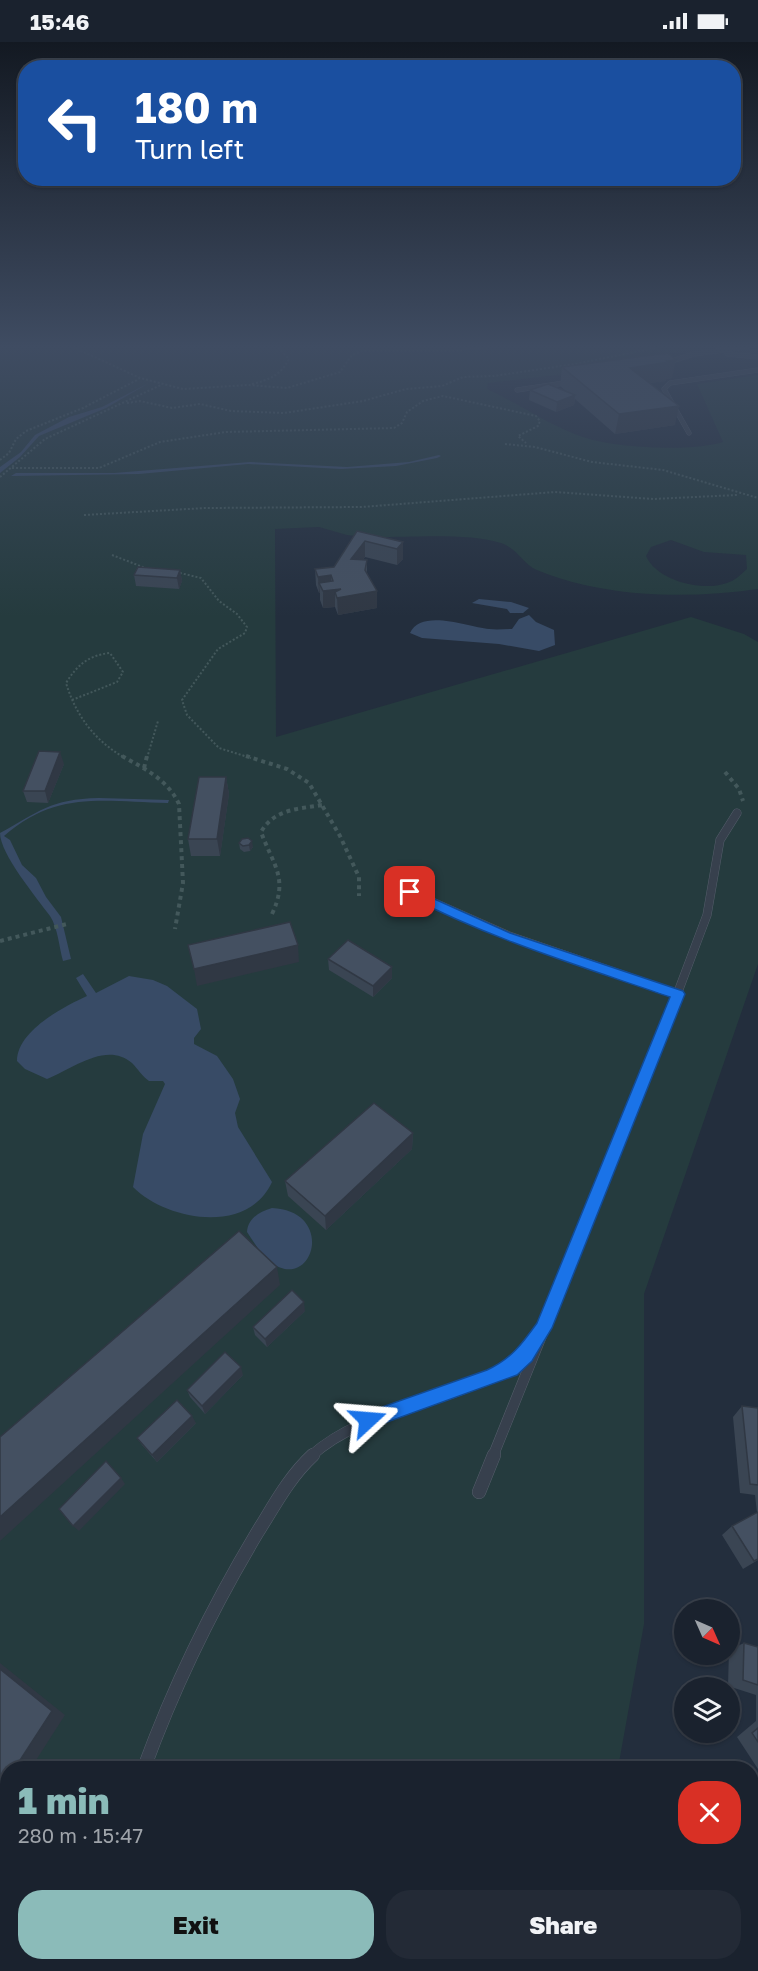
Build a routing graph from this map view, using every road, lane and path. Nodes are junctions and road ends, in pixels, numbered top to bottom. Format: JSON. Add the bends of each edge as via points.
{"nodes":[{"id":1,"x":18,"y":437,"type":"edge"},
{"id":2,"x":47,"y":437,"type":"edge"},
{"id":3,"x":193,"y":437,"type":"edge"},
{"id":4,"x":519,"y":437,"type":"edge"},
{"id":5,"x":526,"y":443,"type":"junction"},
{"id":6,"x":505,"y":444,"type":"dead end"},
{"id":7,"x":0,"y":460,"type":"edge"},
{"id":8,"x":12,"y":468,"type":"junction"},
{"id":9,"x":0,"y":477,"type":"edge"},
{"id":10,"x":737,"y":495,"type":"junction"},
{"id":11,"x":758,"y":498,"type":"edge"},
{"id":12,"x":84,"y":515,"type":"dead end"},
{"id":13,"x":112,"y":555,"type":"dead end"},
{"id":14,"x":156,"y":570,"type":"edge"},
{"id":15,"x":171,"y":572,"type":"edge"},
{"id":16,"x":72,"y":700,"type":"junction"},
{"id":17,"x":158,"y":721,"type":"dead end"},
{"id":18,"x":144,"y":768,"type":"junction"},
{"id":19,"x":725,"y":772,"type":"dead end"},
{"id":20,"x":322,"y":805,"type":"junction"},
{"id":21,"x":737,"y":813,"type":"joint"},
{"id":22,"x":410,"y":892,"type":"dead end"},
{"id":23,"x":359,"y":896,"type":"dead end"},
{"id":24,"x":272,"y":914,"type":"dead end"},
{"id":25,"x":67,"y":924,"type":"dead end"},
{"id":26,"x":175,"y":929,"type":"dead end"},
{"id":27,"x":0,"y":940,"type":"edge"},
{"id":28,"x":678,"y":994,"type":"junction"},
{"id":29,"x":543,"y":1328,"type":"junction"},
{"id":30,"x":479,"y":1492,"type":"dead end"},
{"id":31,"x":146,"y":1761,"type":"edge"}],
"edges":[{"from":1,"to":7,"type":"path"},
{"from":2,"to":8,"type":"path"},
{"from":3,"to":8,"type":"path","via":[[160,442],[99,468]]},
{"from":4,"to":5,"type":"path"},
{"from":5,"to":6,"type":"path"},
{"from":5,"to":10,"type":"path","via":[[579,460],[678,473]]},
{"from":8,"to":9,"type":"path"},
{"from":10,"to":11,"type":"path"},
{"from":10,"to":12,"type":"path","via":[[634,499],[555,492],[362,507],[205,507]]},
{"from":13,"to":14,"type":"path"},
{"from":15,"to":20,"type":"path","via":[[201,578],[247,627],[245,633],[218,649],[186,694],[182,700],[187,715],[219,748],[270,762],[303,778]]},
{"from":16,"to":16,"type":"path","via":[[117,682],[123,672],[110,653],[84,659],[66,683]]},
{"from":16,"to":18,"type":"path","via":[[100,740]]},
{"from":17,"to":18,"type":"path"},
{"from":18,"to":26,"type":"path","via":[[170,788],[179,804],[182,897]]},
{"from":19,"to":21,"type":"path","via":[[743,798]]},
{"from":20,"to":23,"type":"path","via":[[359,877]]},
{"from":20,"to":24,"type":"path","via":[[280,813],[264,823],[261,832],[283,887],[281,900]]},
{"from":21,"to":28,"type":"lane","via":[[720,840],[707,915]]},
{"from":22,"to":28,"type":"lane","via":[[506,936]]},
{"from":25,"to":27,"type":"path"},
{"from":28,"to":29,"type":"lane"},
{"from":29,"to":30,"type":"lane"},
{"from":29,"to":31,"type":"lane","via":[[526,1355],[510,1369],[353,1426],[325,1443],[306,1461],[222,1589]]}]}
